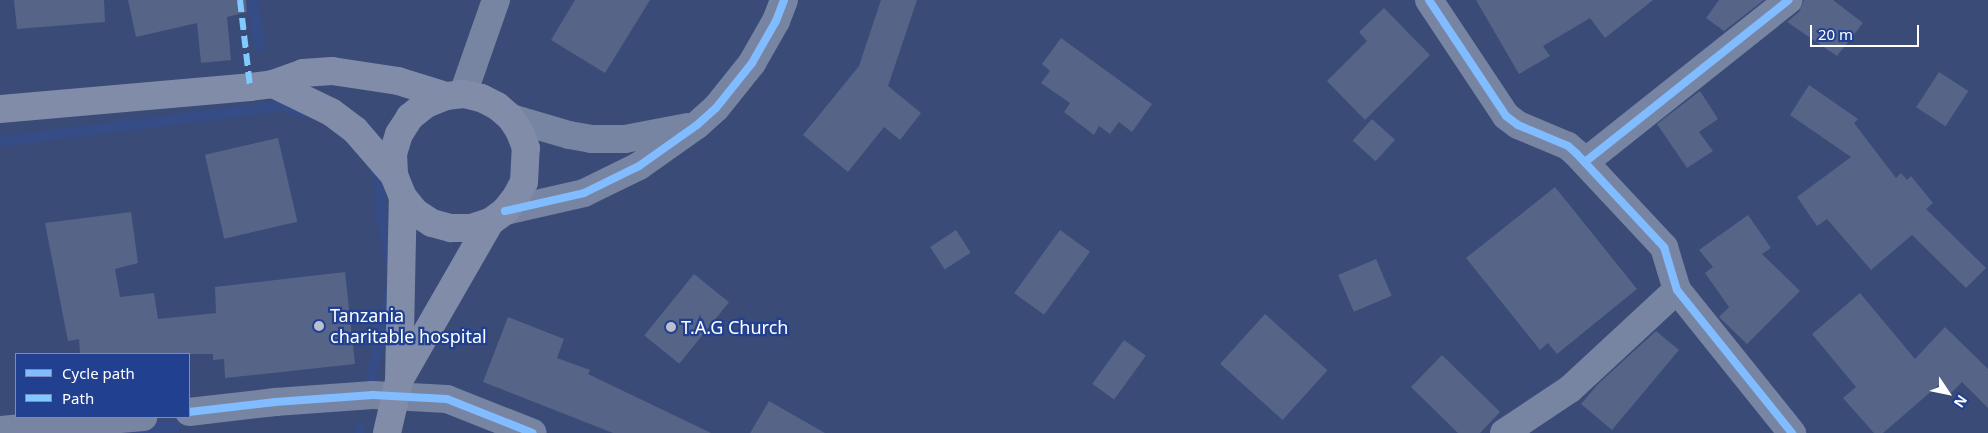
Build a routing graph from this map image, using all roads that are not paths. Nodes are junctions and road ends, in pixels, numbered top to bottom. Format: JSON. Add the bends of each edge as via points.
{"nodes":[{"id":1,"x":496,"y":0,"type":"edge"},
{"id":2,"x":784,"y":0,"type":"edge"},
{"id":3,"x":1428,"y":0,"type":"edge"},
{"id":4,"x":1789,"y":0,"type":"edge"},
{"id":5,"x":273,"y":84,"type":"junction"},
{"id":6,"x":454,"y":95,"type":"junction"},
{"id":7,"x":0,"y":109,"type":"edge"},
{"id":8,"x":511,"y":118,"type":"junction"},
{"id":9,"x":697,"y":125,"type":"junction"},
{"id":10,"x":1585,"y":162,"type":"junction"},
{"id":11,"x":398,"y":186,"type":"junction"},
{"id":12,"x":497,"y":216,"type":"junction"},
{"id":13,"x":1677,"y":290,"type":"junction"},
{"id":14,"x":397,"y":389,"type":"junction"},
{"id":15,"x":190,"y":412,"type":"edge"},
{"id":16,"x":132,"y":418,"type":"edge"},
{"id":17,"x":0,"y":430,"type":"edge"},
{"id":18,"x":387,"y":433,"type":"edge"},
{"id":19,"x":533,"y":433,"type":"edge"},
{"id":20,"x":1504,"y":433,"type":"edge"},
{"id":21,"x":1792,"y":433,"type":"edge"}],
"edges":[{"from":1,"to":6,"type":"street"},
{"from":2,"to":9,"type":"street","via":[[752,63],[716,108]]},
{"from":3,"to":10,"type":"street","via":[[1506,116],[1531,132],[1568,146]]},
{"from":4,"to":10,"type":"street"},
{"from":5,"to":6,"type":"main road","via":[[302,73],[332,71],[398,81]]},
{"from":5,"to":7,"type":"main road"},
{"from":5,"to":11,"type":"main road","via":[[331,112],[371,146]]},
{"from":6,"to":8,"type":"main road","via":[[481,98]]},
{"from":6,"to":11,"type":"main road","via":[[426,104],[410,117],[398,134],[393,154]]},
{"from":8,"to":9,"type":"street","via":[[569,136],[591,139],[625,139]]},
{"from":8,"to":12,"type":"main road","via":[[526,148],[524,182],[516,198]]},
{"from":9,"to":12,"type":"street","via":[[639,166],[584,192]]},
{"from":10,"to":13,"type":"street","via":[[1664,247]]},
{"from":11,"to":12,"type":"main road","via":[[415,212],[432,223],[451,228],[471,228]]},
{"from":11,"to":14,"type":"main road"},
{"from":12,"to":14,"type":"main road"},
{"from":13,"to":20,"type":"street","via":[[1570,389]]},
{"from":13,"to":21,"type":"street"},
{"from":14,"to":15,"type":"street","via":[[373,395]]},
{"from":14,"to":18,"type":"main road"},
{"from":14,"to":19,"type":"street","via":[[447,399]]},
{"from":16,"to":17,"type":"street"}]}
